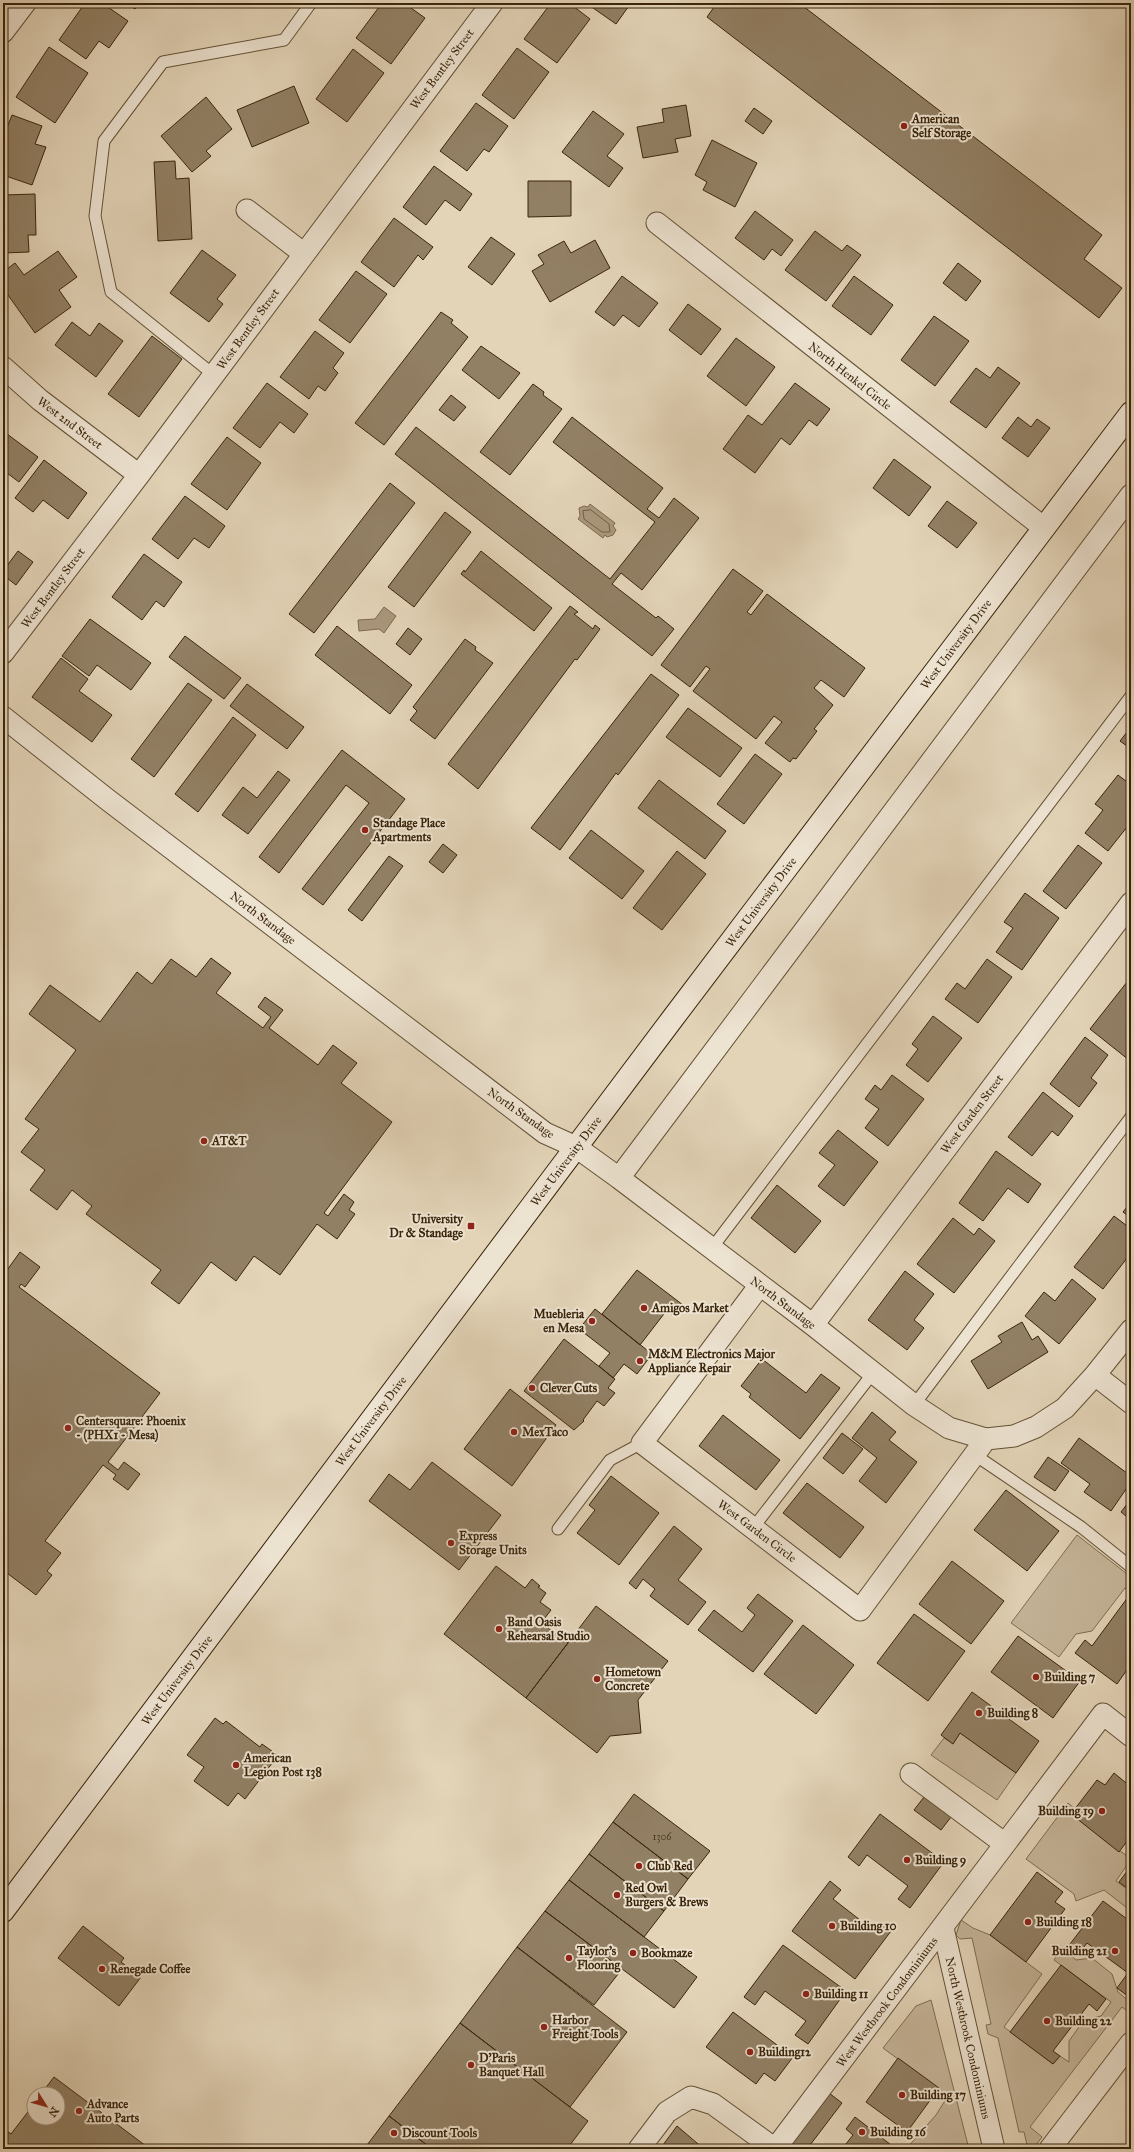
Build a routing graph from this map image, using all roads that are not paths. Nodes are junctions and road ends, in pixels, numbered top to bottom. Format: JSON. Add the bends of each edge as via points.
{"nodes":[{"id":1,"x":25,"y":3,"type":"edge"},
{"id":2,"x":312,"y":3,"type":"edge"},
{"id":3,"x":492,"y":3,"type":"edge"},
{"id":4,"x":3,"y":32,"type":"edge"},
{"id":5,"x":247,"y":210,"type":"dead end"},
{"id":6,"x":657,"y":223,"type":"dead end"},
{"id":7,"x":303,"y":253,"type":"junction"},
{"id":8,"x":3,"y":367,"type":"edge"},
{"id":9,"x":214,"y":375,"type":"junction"},
{"id":10,"x":1131,"y":413,"type":"edge"},
{"id":11,"x":139,"y":475,"type":"junction"},
{"id":12,"x":1131,"y":495,"type":"edge"},
{"id":13,"x":1044,"y":528,"type":"junction"},
{"id":14,"x":3,"y":653,"type":"edge"},
{"id":15,"x":1131,"y":696,"type":"edge"},
{"id":16,"x":3,"y":717,"type":"edge"},
{"id":17,"x":1131,"y":903,"type":"edge"},
{"id":18,"x":1131,"y":1117,"type":"edge"},
{"id":19,"x":576,"y":1148,"type":"junction"},
{"id":20,"x":619,"y":1178,"type":"junction"},
{"id":21,"x":712,"y":1248,"type":"junction"},
{"id":22,"x":760,"y":1285,"type":"junction"},
{"id":23,"x":812,"y":1325,"type":"junction"},
{"id":24,"x":1131,"y":1330,"type":"edge"},
{"id":25,"x":872,"y":1373,"type":"junction"},
{"id":26,"x":1095,"y":1375,"type":"junction"},
{"id":27,"x":1131,"y":1403,"type":"edge"},
{"id":28,"x":914,"y":1405,"type":"junction"},
{"id":29,"x":642,"y":1443,"type":"junction"},
{"id":30,"x":981,"y":1447,"type":"junction"},
{"id":31,"x":558,"y":1528,"type":"dead end"},
{"id":32,"x":753,"y":1528,"type":"junction"},
{"id":33,"x":1131,"y":1566,"type":"edge"},
{"id":34,"x":1131,"y":1736,"type":"edge"},
{"id":35,"x":910,"y":1774,"type":"dead end"},
{"id":36,"x":1005,"y":1844,"type":"junction"},
{"id":37,"x":3,"y":1911,"type":"edge"},
{"id":38,"x":942,"y":1928,"type":"junction"},
{"id":39,"x":1131,"y":2043,"type":"edge"},
{"id":40,"x":639,"y":2149,"type":"edge"},
{"id":41,"x":994,"y":2149,"type":"edge"},
{"id":42,"x":1050,"y":2149,"type":"edge"}],
"edges":[{"from":1,"to":4,"type":"street"},
{"from":2,"to":9,"type":"lane","via":[[284,40],[163,62],[104,141],[95,216],[111,292]]},
{"from":3,"to":7,"type":"street","name":"West Bentley Street"},
{"from":5,"to":7,"type":"street"},
{"from":6,"to":13,"type":"street","name":"North Henkel Circle"},
{"from":7,"to":9,"type":"street","name":"West Bentley Street"},
{"from":8,"to":11,"type":"street","name":"West 2nd Street","via":[[40,400]]},
{"from":9,"to":11,"type":"street","name":"West Bentley Street"},
{"from":10,"to":13,"type":"main road","name":"West University Drive"},
{"from":11,"to":14,"type":"street","name":"West Bentley Street"},
{"from":12,"to":20,"type":"street"},
{"from":13,"to":19,"type":"main road","name":"West University Drive"},
{"from":15,"to":21,"type":"lane"},
{"from":16,"to":19,"type":"street","name":"North Standage","via":[[545,1133]]},
{"from":17,"to":23,"type":"street","name":"West Garden Street"},
{"from":18,"to":28,"type":"lane"},
{"from":19,"to":20,"type":"street","name":"North Standage"},
{"from":19,"to":37,"type":"main road","name":"West University Drive"},
{"from":20,"to":21,"type":"street","name":"North Standage"},
{"from":21,"to":22,"type":"street","name":"North Standage"},
{"from":22,"to":23,"type":"street","name":"North Standage"},
{"from":22,"to":29,"type":"street"},
{"from":23,"to":25,"type":"street","name":"North Standage"},
{"from":24,"to":26,"type":"street","name":"North Standage"},
{"from":25,"to":28,"type":"street","name":"North Standage"},
{"from":25,"to":32,"type":"lane"},
{"from":26,"to":27,"type":"street"},
{"from":26,"to":30,"type":"street","name":"North Standage","via":[[1065,1408],[1036,1427]]},
{"from":28,"to":30,"type":"street","name":"North Standage"},
{"from":29,"to":31,"type":"lane","via":[[610,1460]]},
{"from":29,"to":32,"type":"street","name":"West Garden Circle"},
{"from":30,"to":32,"type":"street","name":"West Garden Circle","via":[[860,1610]]},
{"from":30,"to":33,"type":"lane"},
{"from":34,"to":36,"type":"street","name":"West Westbrook Condominiums","via":[[1103,1714]]},
{"from":35,"to":36,"type":"street"},
{"from":36,"to":38,"type":"street","name":"West Westbrook Condominiums"},
{"from":38,"to":40,"type":"street","name":"West Westbrook Condominiums","via":[[775,2149],[713,2104],[691,2097],[668,2112]]},
{"from":38,"to":41,"type":"street","name":"North Westbrook Condominiums"},
{"from":39,"to":42,"type":"street"}]}
